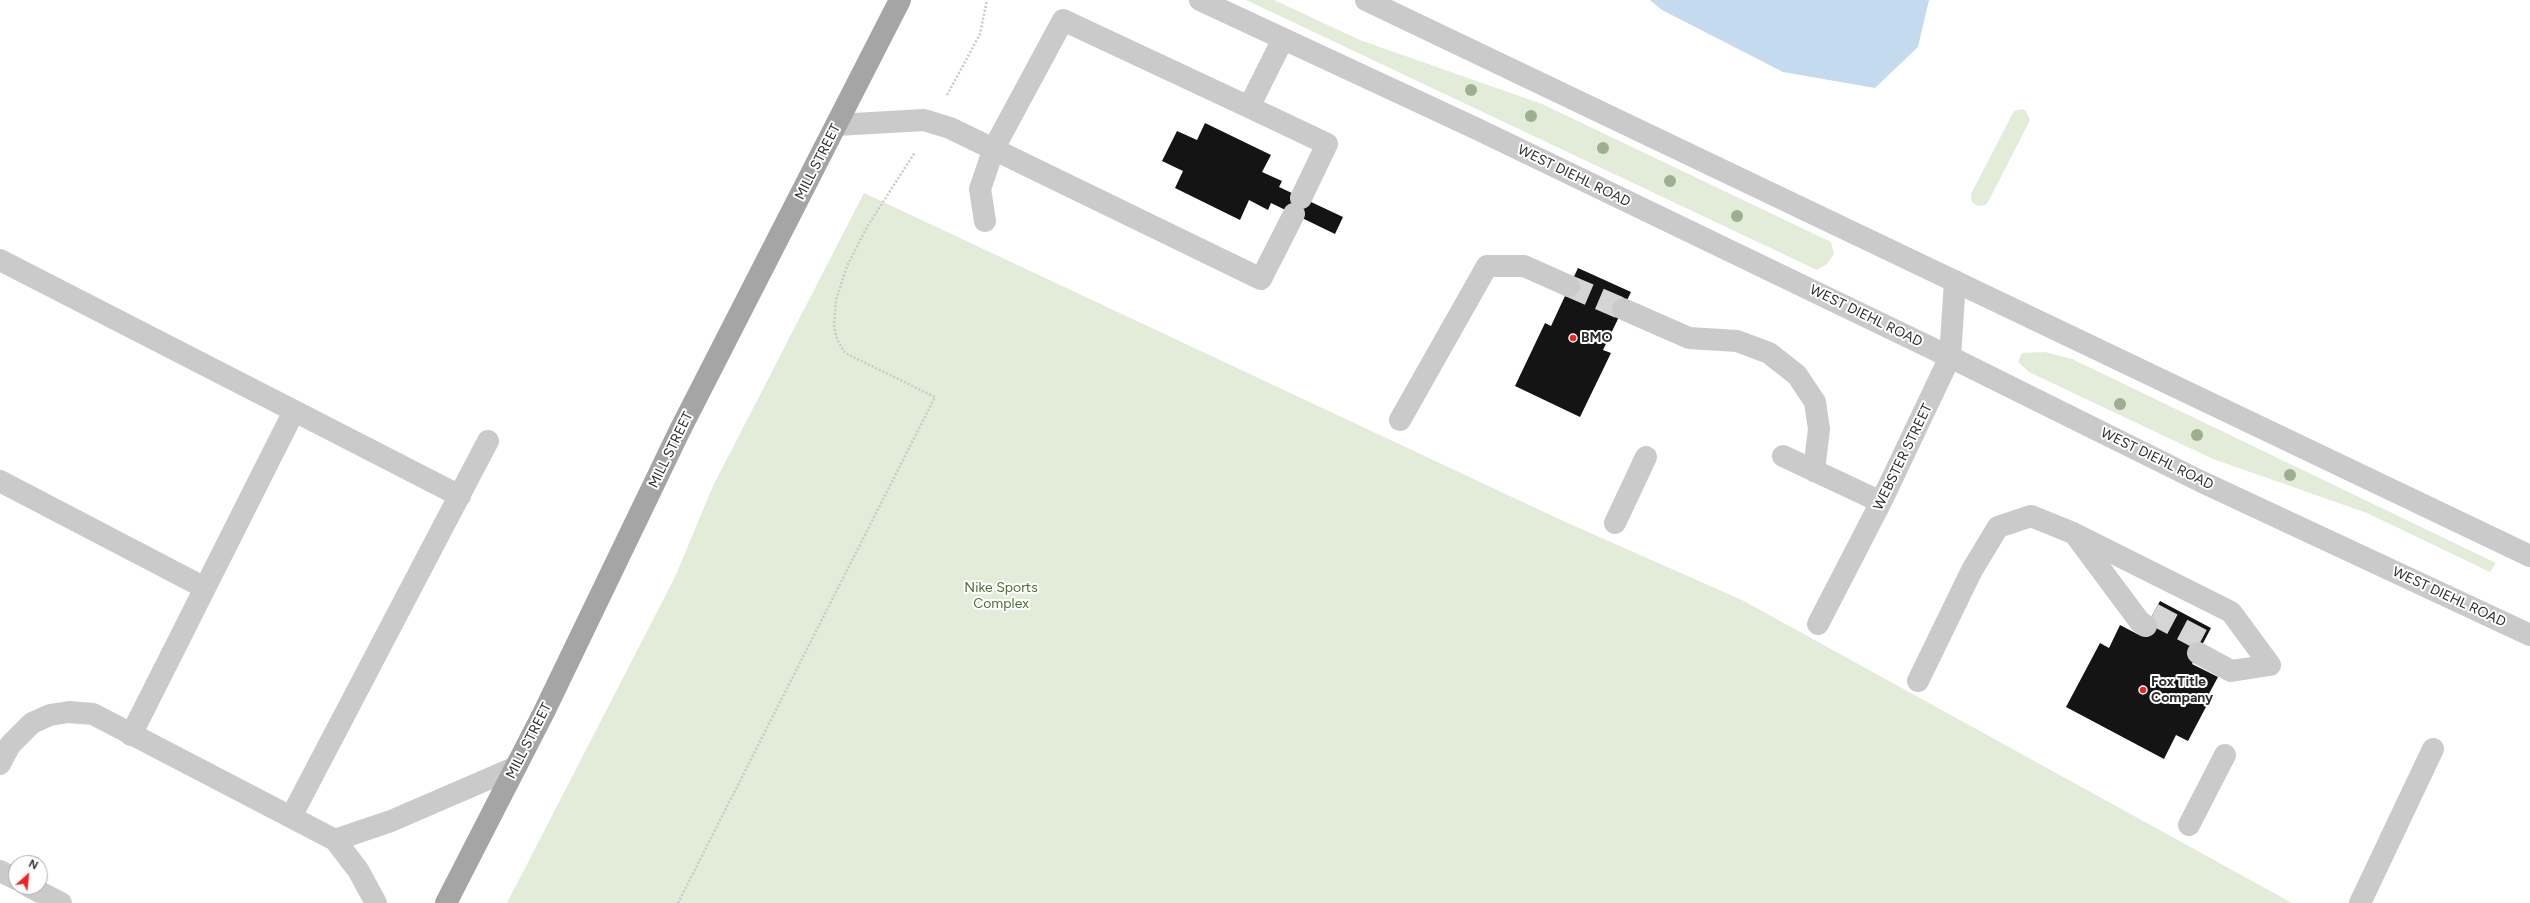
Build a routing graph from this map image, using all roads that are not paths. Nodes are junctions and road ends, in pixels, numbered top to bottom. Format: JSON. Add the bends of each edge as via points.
{"nodes":[{"id":1,"x":900,"y":0,"type":"edge"},
{"id":2,"x":1200,"y":0,"type":"edge"},
{"id":3,"x":1366,"y":0,"type":"edge"},
{"id":4,"x":1283,"y":39,"type":"junction"},
{"id":5,"x":1249,"y":107,"type":"junction"},
{"id":6,"x":837,"y":125,"type":"junction"},
{"id":7,"x":994,"y":148,"type":"junction"},
{"id":8,"x":985,"y":222,"type":"dead end"},
{"id":9,"x":0,"y":260,"type":"edge"},
{"id":10,"x":1955,"y":281,"type":"junction"},
{"id":11,"x":1569,"y":286,"type":"tunnel mouth"},
{"id":12,"x":1623,"y":309,"type":"tunnel mouth"},
{"id":13,"x":1950,"y":357,"type":"junction"},
{"id":14,"x":294,"y":411,"type":"junction"},
{"id":15,"x":1400,"y":420,"type":"dead end"},
{"id":16,"x":488,"y":441,"type":"dead end"},
{"id":17,"x":1783,"y":456,"type":"dead end"},
{"id":18,"x":1646,"y":457,"type":"dead end"},
{"id":19,"x":1814,"y":471,"type":"junction"},
{"id":20,"x":0,"y":481,"type":"edge"},
{"id":21,"x":460,"y":496,"type":"junction"},
{"id":22,"x":1881,"y":502,"type":"junction"},
{"id":23,"x":1615,"y":523,"type":"dead end"},
{"id":24,"x":2074,"y":533,"type":"junction"},
{"id":25,"x":2530,"y":556,"type":"edge"},
{"id":26,"x":205,"y":588,"type":"junction"},
{"id":27,"x":2150,"y":620,"type":"tunnel mouth"},
{"id":28,"x":1818,"y":624,"type":"dead end"},
{"id":29,"x":2530,"y":635,"type":"edge"},
{"id":30,"x":2201,"y":647,"type":"tunnel mouth"},
{"id":31,"x":1918,"y":681,"type":"dead end"},
{"id":32,"x":131,"y":735,"type":"junction"},
{"id":33,"x":2433,"y":749,"type":"dead end"},
{"id":34,"x":2226,"y":756,"type":"dead end"},
{"id":35,"x":0,"y":764,"type":"edge"},
{"id":36,"x":516,"y":767,"type":"junction"},
{"id":37,"x":291,"y":817,"type":"junction"},
{"id":38,"x":2189,"y":825,"type":"dead end"},
{"id":39,"x":335,"y":840,"type":"junction"},
{"id":40,"x":46,"y":895,"type":"edge"},
{"id":41,"x":61,"y":903,"type":"edge"},
{"id":42,"x":376,"y":903,"type":"edge"},
{"id":43,"x":446,"y":903,"type":"edge"},
{"id":44,"x":2360,"y":903,"type":"edge"}],
"edges":[{"from":1,"to":6,"type":"main road","name":"MILL STREET"},
{"from":2,"to":4,"type":"street","name":"WEST DIEHL ROAD"},
{"from":3,"to":10,"type":"street"},
{"from":4,"to":5,"type":"street"},
{"from":4,"to":13,"type":"street","name":"WEST DIEHL ROAD"},
{"from":5,"to":7,"type":"street","via":[[1063,20]]},
{"from":5,"to":7,"type":"street","via":[[1328,144],[1261,279]]},
{"from":6,"to":7,"type":"street","via":[[924,120],[950,128]]},
{"from":6,"to":36,"type":"main road","name":"MILL STREET","via":[[680,430]]},
{"from":7,"to":8,"type":"street","via":[[980,189]]},
{"from":9,"to":14,"type":"street"},
{"from":10,"to":13,"type":"street","name":"WEBSTER STREET"},
{"from":10,"to":25,"type":"street"},
{"from":11,"to":15,"type":"street","via":[[1524,266],[1487,266]]},
{"from":12,"to":19,"type":"street","via":[[1689,338],[1737,341],[1769,353],[1797,374],[1814,402],[1819,429]]},
{"from":13,"to":22,"type":"street","name":"WEBSTER STREET"},
{"from":13,"to":29,"type":"street","name":"WEST DIEHL ROAD","via":[[2200,481]]},
{"from":14,"to":21,"type":"street"},
{"from":14,"to":26,"type":"street"},
{"from":16,"to":21,"type":"street"},
{"from":17,"to":19,"type":"street"},
{"from":18,"to":23,"type":"street"},
{"from":19,"to":22,"type":"street"},
{"from":20,"to":26,"type":"street"},
{"from":21,"to":37,"type":"street"},
{"from":22,"to":28,"type":"street","name":"WEBSTER STREET"},
{"from":24,"to":27,"type":"street","via":[[2140,622]]},
{"from":24,"to":30,"type":"street","via":[[2231,612],[2270,665]]},
{"from":24,"to":31,"type":"street","via":[[2031,516],[1998,527],[1972,570]]},
{"from":26,"to":32,"type":"street"},
{"from":32,"to":35,"type":"street","via":[[93,714],[69,712],[50,715],[32,723],[18,734]]},
{"from":32,"to":37,"type":"street"},
{"from":33,"to":44,"type":"street"},
{"from":34,"to":38,"type":"street"},
{"from":36,"to":39,"type":"street","via":[[391,821]]},
{"from":36,"to":43,"type":"main road","name":"MILL STREET"},
{"from":37,"to":39,"type":"street"},
{"from":39,"to":42,"type":"street","via":[[358,870]]},
{"from":40,"to":41,"type":"street"}]}
